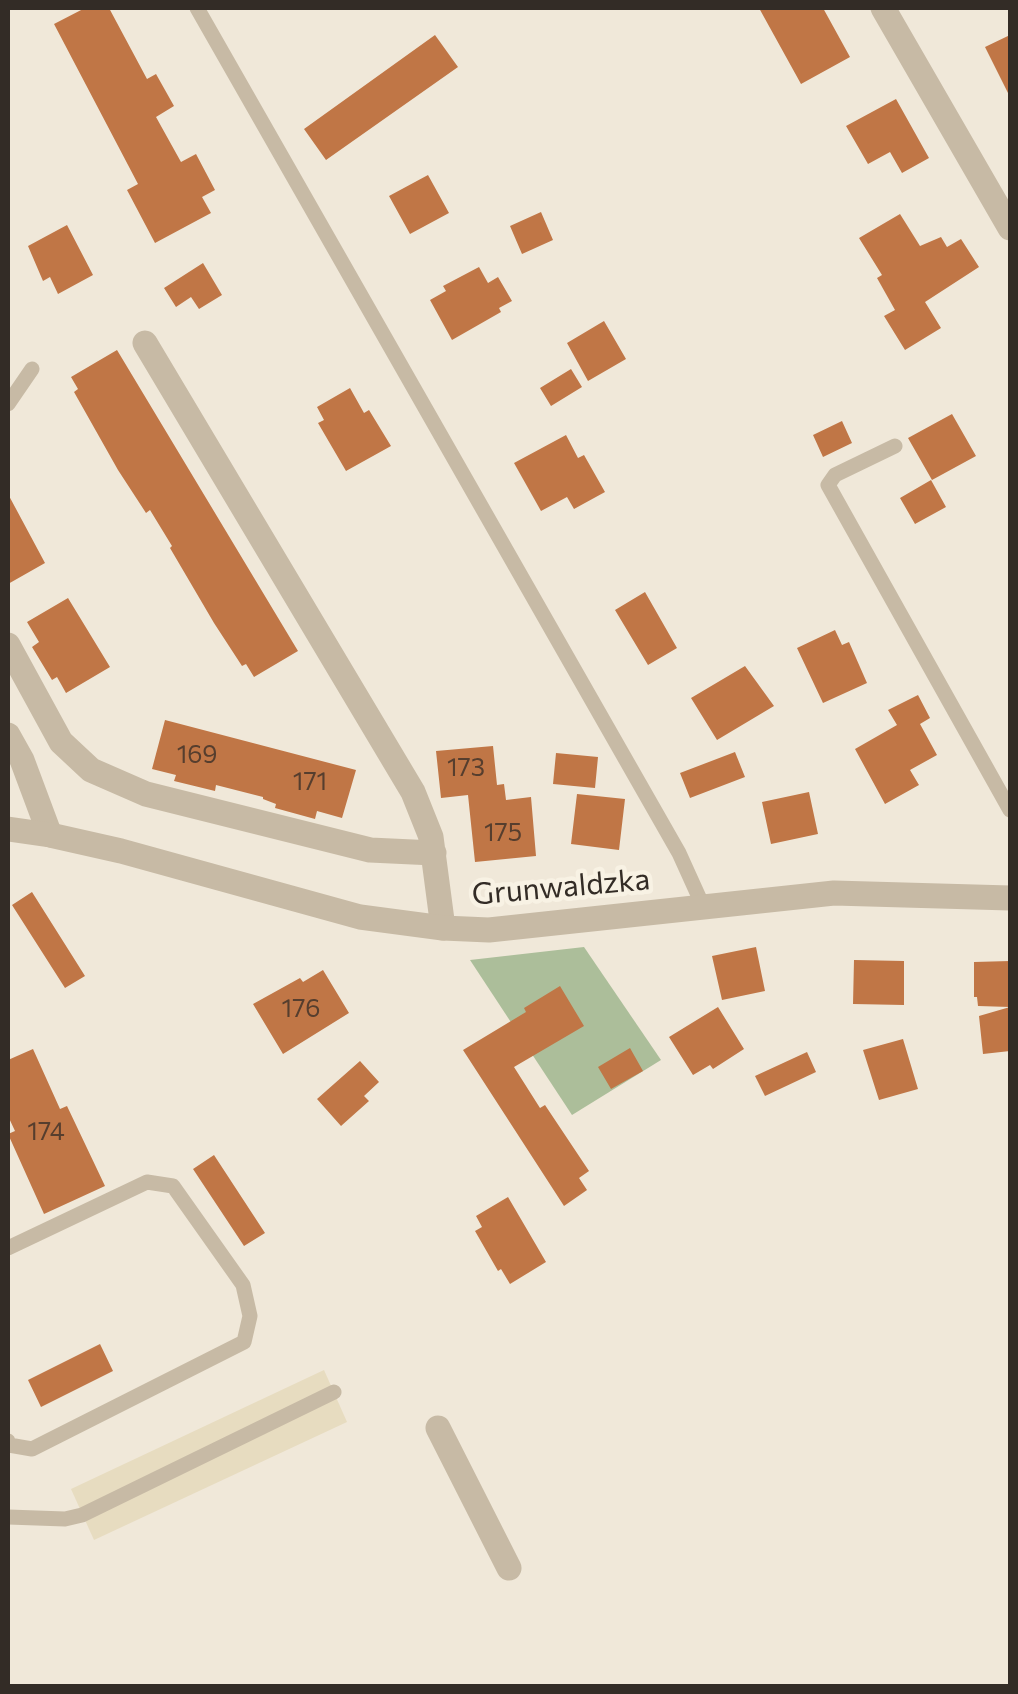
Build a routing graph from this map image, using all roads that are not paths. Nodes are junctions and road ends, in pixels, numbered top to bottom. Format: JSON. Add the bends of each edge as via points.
{"nodes":[{"id":1,"x":197,"y":8,"type":"edge"},
{"id":2,"x":883,"y":8,"type":"edge"},
{"id":3,"x":1010,"y":228,"type":"edge"},
{"id":4,"x":145,"y":343,"type":"dead end"},
{"id":5,"x":32,"y":369,"type":"dead end"},
{"id":6,"x":8,"y":404,"type":"edge"},
{"id":7,"x":895,"y":446,"type":"dead end"},
{"id":8,"x":8,"y":644,"type":"edge"},
{"id":9,"x":8,"y":735,"type":"edge"},
{"id":10,"x":1010,"y":810,"type":"edge"},
{"id":11,"x":8,"y":829,"type":"edge"},
{"id":12,"x":50,"y":835,"type":"junction"},
{"id":13,"x":434,"y":853,"type":"junction"},
{"id":14,"x":1010,"y":898,"type":"edge"},
{"id":15,"x":703,"y":906,"type":"junction"},
{"id":16,"x":443,"y":928,"type":"junction"},
{"id":17,"x":8,"y":1248,"type":"edge"},
{"id":18,"x":334,"y":1392,"type":"dead end"},
{"id":19,"x":438,"y":1428,"type":"dead end"},
{"id":20,"x":8,"y":1441,"type":"edge"},
{"id":21,"x":8,"y":1517,"type":"edge"},
{"id":22,"x":509,"y":1568,"type":"dead end"}],
"edges":[{"from":1,"to":15,"type":"lane"},
{"from":2,"to":3,"type":"street"},
{"from":4,"to":13,"type":"street","via":[[413,792]]},
{"from":5,"to":6,"type":"lane"},
{"from":7,"to":10,"type":"lane","via":[[835,475],[828,485]]},
{"from":8,"to":13,"type":"street","via":[[62,742],[90,770],[146,794],[370,850]]},
{"from":9,"to":12,"type":"street"},
{"from":11,"to":12,"type":"street","name":"Grunwaldzka"},
{"from":12,"to":16,"type":"street","name":"Grunwaldzka","via":[[360,917]]},
{"from":13,"to":16,"type":"street"},
{"from":14,"to":15,"type":"street","name":"Grunwaldzka","via":[[834,892]]},
{"from":15,"to":16,"type":"street","name":"Grunwaldzka","via":[[489,930]]},
{"from":17,"to":20,"type":"lane","via":[[146,1182],[173,1186],[243,1286],[250,1316],[244,1342],[32,1448]]},
{"from":18,"to":21,"type":"lane","via":[[82,1515]]},
{"from":19,"to":22,"type":"street"}]}
